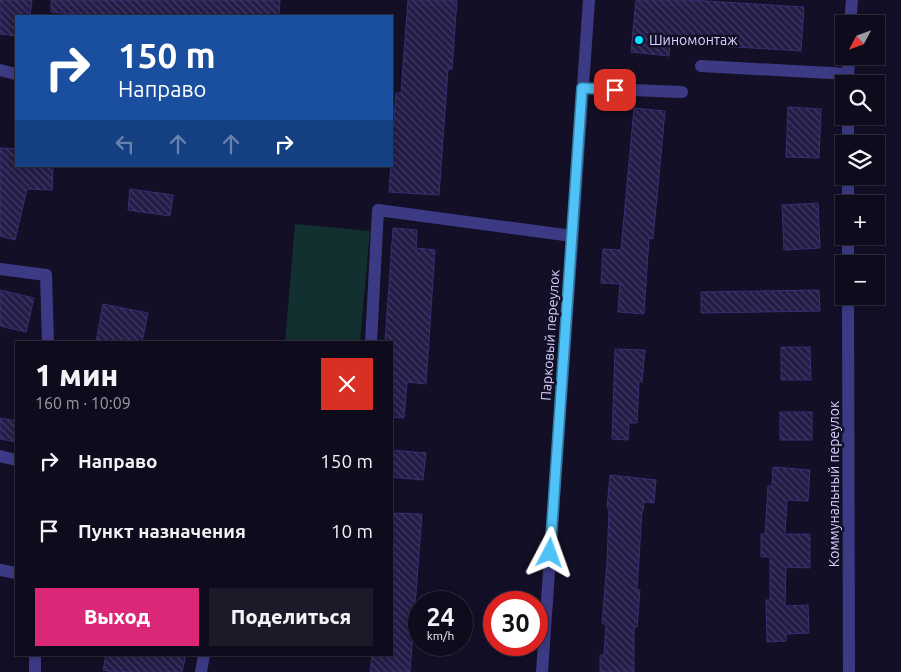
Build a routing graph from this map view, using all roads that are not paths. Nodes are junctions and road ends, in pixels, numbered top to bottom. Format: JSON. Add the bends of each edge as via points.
{"nodes":[{"id":1,"x":589,"y":0,"type":"edge"},
{"id":2,"x":852,"y":0,"type":"edge"},
{"id":3,"x":851,"y":15,"type":"edge"},
{"id":4,"x":701,"y":66,"type":"dead end"},
{"id":5,"x":0,"y":70,"type":"edge"},
{"id":6,"x":15,"y":74,"type":"edge"},
{"id":7,"x":835,"y":78,"type":"edge"},
{"id":8,"x":582,"y":88,"type":"junction"},
{"id":9,"x":682,"y":92,"type":"dead end"},
{"id":10,"x":572,"y":236,"type":"junction"},
{"id":11,"x":0,"y":269,"type":"edge"},
{"id":12,"x":848,"y":305,"type":"edge"},
{"id":13,"x":48,"y":341,"type":"edge"},
{"id":14,"x":371,"y":341,"type":"edge"},
{"id":15,"x":0,"y":456,"type":"edge"},
{"id":16,"x":15,"y":460,"type":"edge"},
{"id":17,"x":0,"y":570,"type":"edge"},
{"id":18,"x":15,"y":573,"type":"edge"},
{"id":19,"x":36,"y":656,"type":"edge"},
{"id":20,"x":204,"y":656,"type":"edge"},
{"id":21,"x":36,"y":672,"type":"edge"},
{"id":22,"x":202,"y":672,"type":"edge"},
{"id":23,"x":542,"y":672,"type":"edge"},
{"id":24,"x":849,"y":672,"type":"edge"}],
"edges":[{"from":1,"to":8,"type":"street","name":"Парковый переулок"},
{"from":2,"to":3,"type":"street"},
{"from":4,"to":7,"type":"street"},
{"from":5,"to":6,"type":"street"},
{"from":8,"to":9,"type":"street"},
{"from":8,"to":10,"type":"street","name":"Парковый переулок"},
{"from":10,"to":14,"type":"street","via":[[378,210]]},
{"from":10,"to":23,"type":"street","name":"Парковый переулок"},
{"from":11,"to":13,"type":"street","via":[[46,275]]},
{"from":12,"to":24,"type":"street","name":"Коммунальный переулок"},
{"from":15,"to":16,"type":"street"},
{"from":17,"to":18,"type":"street"},
{"from":19,"to":21,"type":"street"},
{"from":20,"to":22,"type":"street"}]}
